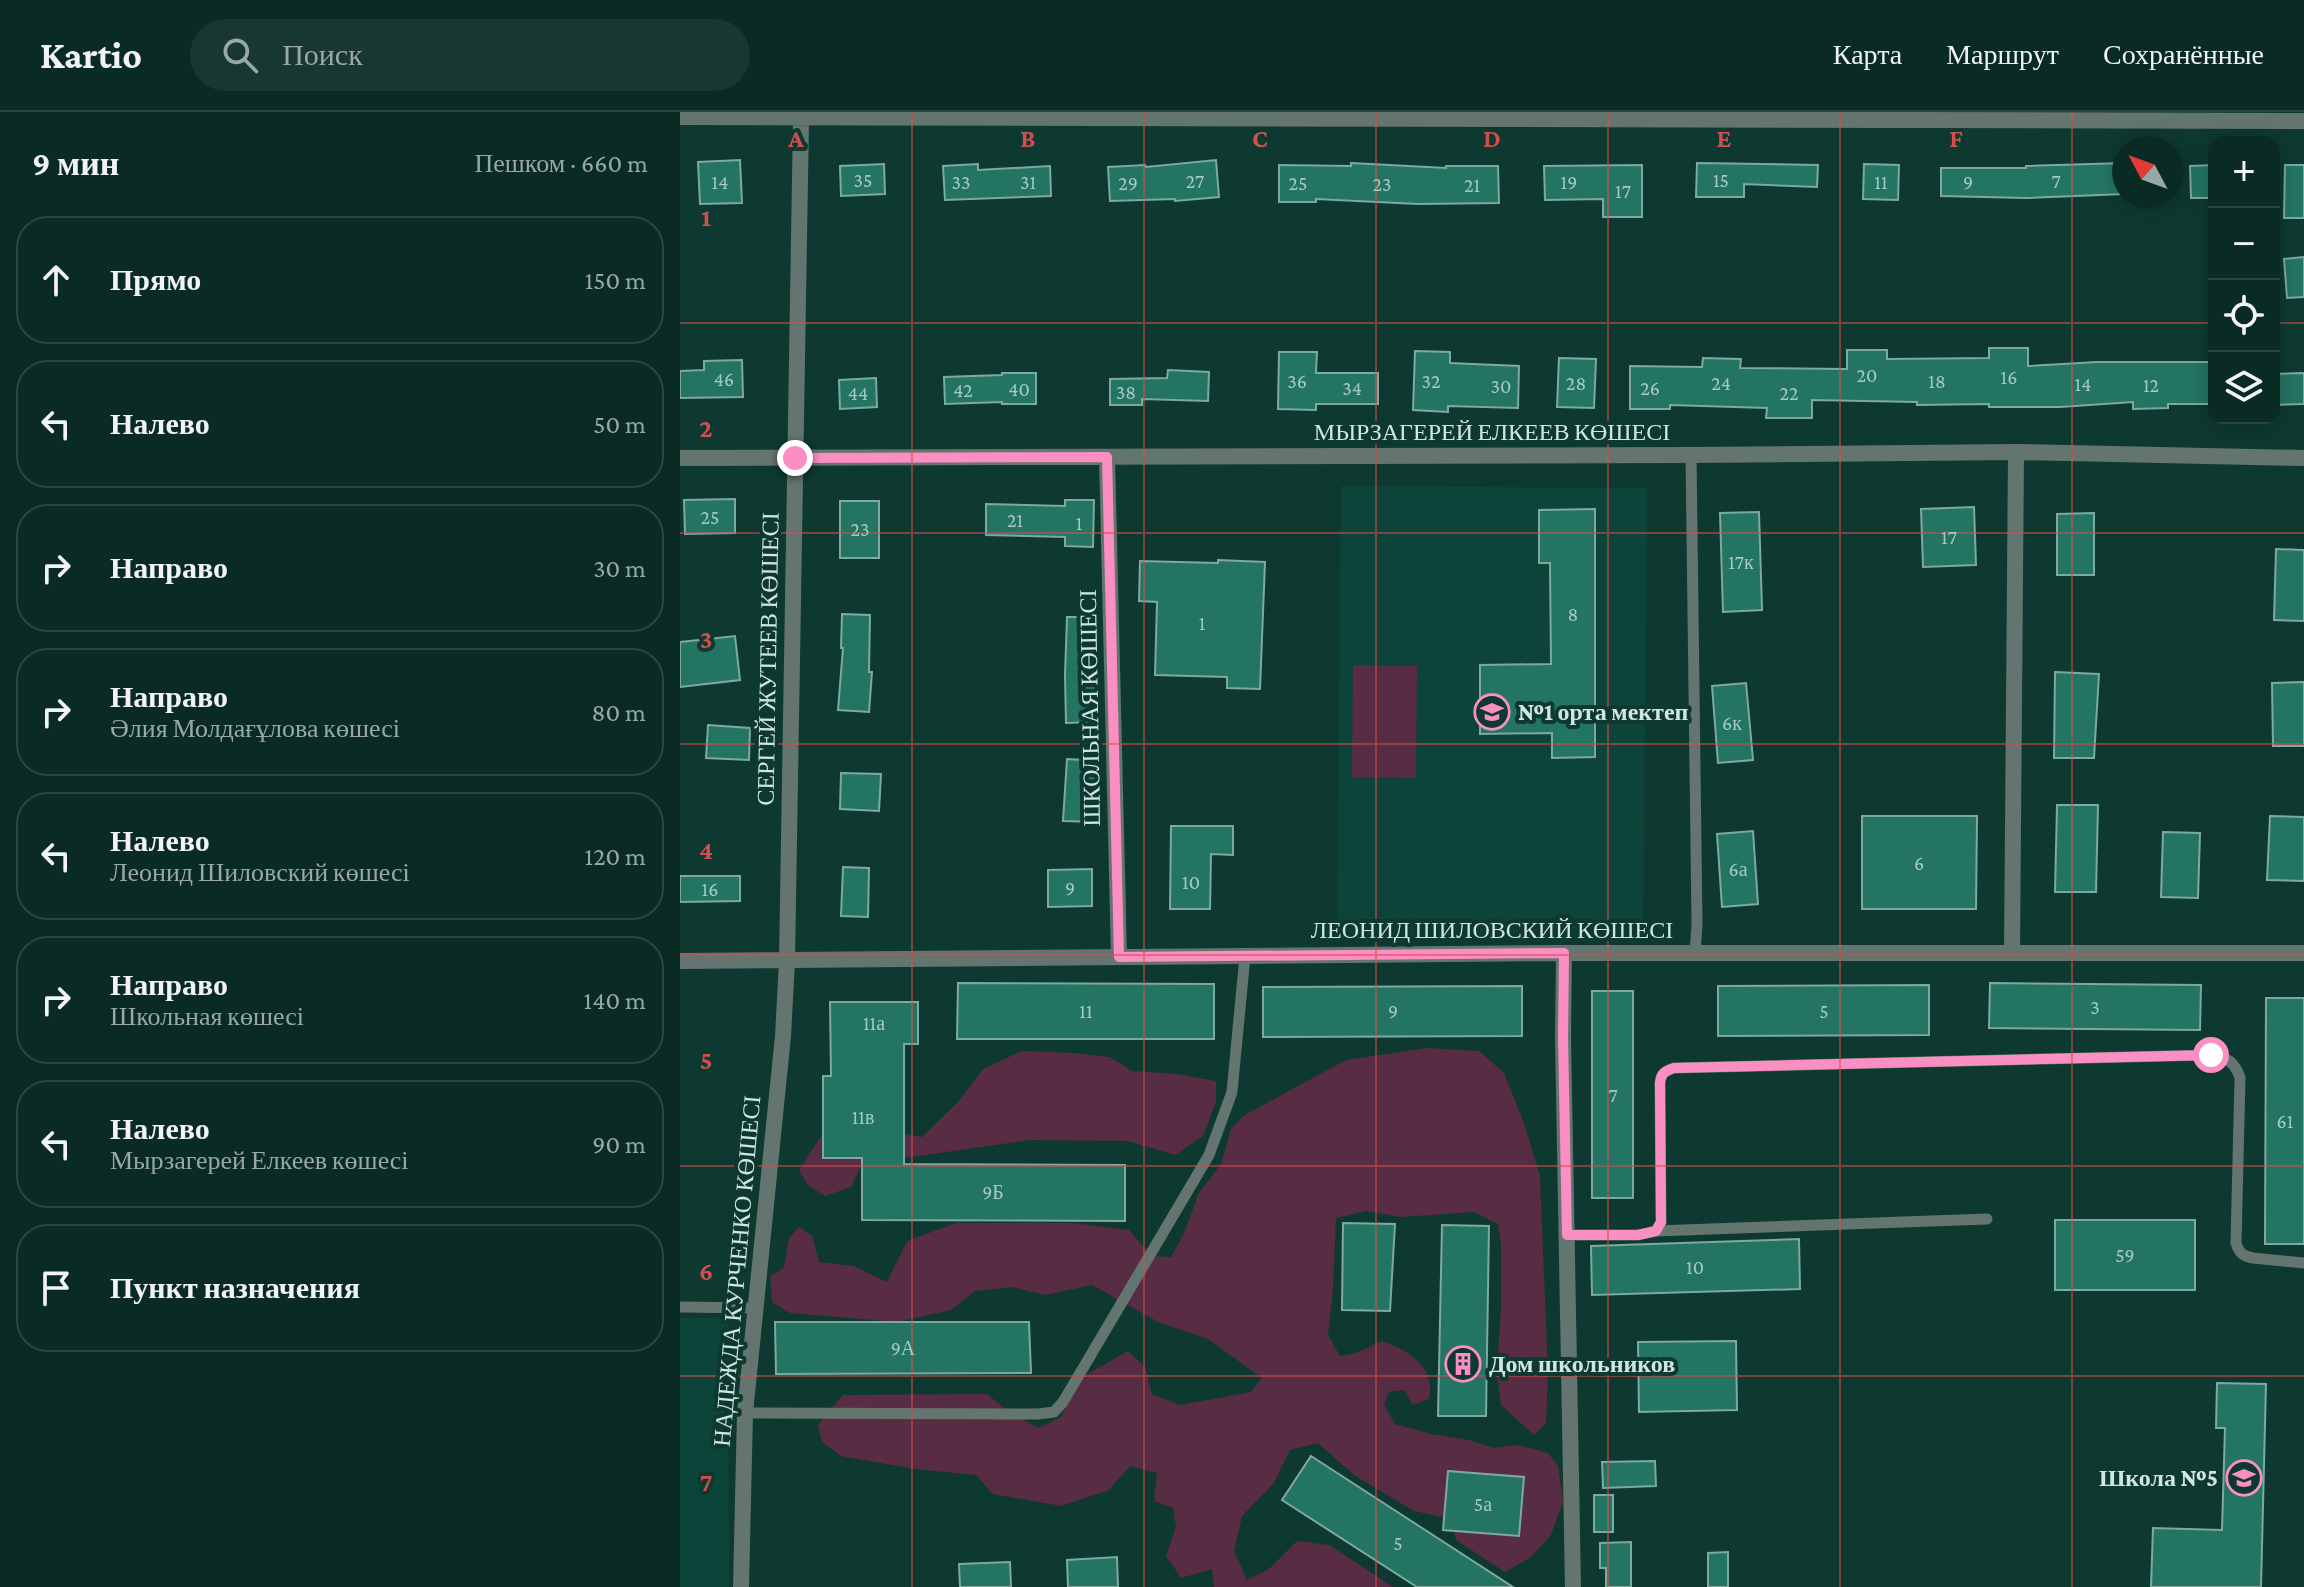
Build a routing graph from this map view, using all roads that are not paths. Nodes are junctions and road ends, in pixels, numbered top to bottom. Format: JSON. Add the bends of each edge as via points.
{"nodes":[{"id":1,"x":801,"y":115,"type":"edge"},
{"id":2,"x":1201,"y":116,"type":"edge"},
{"id":3,"x":680,"y":117,"type":"edge"},
{"id":4,"x":2304,"y":121,"type":"edge"},
{"id":5,"x":2016,"y":452,"type":"junction"},
{"id":6,"x":1691,"y":455,"type":"junction"},
{"id":7,"x":1107,"y":457,"type":"junction"},
{"id":8,"x":680,"y":458,"type":"edge"},
{"id":9,"x":795,"y":458,"type":"junction"},
{"id":10,"x":2304,"y":458,"type":"edge"},
{"id":11,"x":1564,"y":953,"type":"junction"},
{"id":12,"x":1695,"y":953,"type":"junction"},
{"id":13,"x":2012,"y":953,"type":"junction"},
{"id":14,"x":2304,"y":953,"type":"edge"},
{"id":15,"x":1245,"y":956,"type":"junction"},
{"id":16,"x":1119,"y":957,"type":"junction"},
{"id":17,"x":680,"y":961,"type":"edge"},
{"id":18,"x":787,"y":961,"type":"junction"},
{"id":19,"x":1987,"y":1219,"type":"dead end"},
{"id":20,"x":1656,"y":1231,"type":"junction"},
{"id":21,"x":1567,"y":1235,"type":"junction"},
{"id":22,"x":2304,"y":1263,"type":"edge"},
{"id":23,"x":680,"y":1307,"type":"edge"},
{"id":24,"x":754,"y":1308,"type":"junction"},
{"id":25,"x":745,"y":1413,"type":"junction"},
{"id":26,"x":741,"y":1587,"type":"edge"},
{"id":27,"x":1573,"y":1587,"type":"edge"}],
"edges":[{"from":1,"to":2,"type":"street"},
{"from":1,"to":3,"type":"street"},
{"from":1,"to":9,"type":"street","name":"СЕРГЕЙ ЖУТЕЕВ КӨШЕСІ"},
{"from":2,"to":4,"type":"street"},
{"from":5,"to":6,"type":"street","name":"МЫРЗАГЕРЕЙ ЕЛКЕЕВ КӨШЕСІ"},
{"from":5,"to":10,"type":"street","name":"МЫРЗАГЕРЕЙ ЕЛКЕЕВ КӨШЕСІ"},
{"from":5,"to":13,"type":"street"},
{"from":6,"to":7,"type":"street","name":"МЫРЗАГЕРЕЙ ЕЛКЕЕВ КӨШЕСІ"},
{"from":6,"to":12,"type":"lane"},
{"from":7,"to":9,"type":"street","name":"МЫРЗАГЕРЕЙ ЕЛКЕЕВ КӨШЕСІ"},
{"from":7,"to":16,"type":"street","name":"ШКОЛЬНАЯ КӨШЕСІ"},
{"from":8,"to":9,"type":"street","name":"МЫРЗАГЕРЕЙ ЕЛКЕЕВ КӨШЕСІ"},
{"from":9,"to":18,"type":"street","name":"СЕРГЕЙ ЖУТЕЕВ КӨШЕСІ"},
{"from":11,"to":12,"type":"street","name":"ЛЕОНИД ШИЛОВСКИЙ КӨШЕСІ"},
{"from":11,"to":15,"type":"street","name":"ЛЕОНИД ШИЛОВСКИЙ КӨШЕСІ"},
{"from":11,"to":21,"type":"street"},
{"from":12,"to":13,"type":"street","name":"ЛЕОНИД ШИЛОВСКИЙ КӨШЕСІ"},
{"from":13,"to":14,"type":"street","name":"ЛЕОНИД ШИЛОВСКИЙ КӨШЕСІ"},
{"from":15,"to":16,"type":"street","name":"ЛЕОНИД ШИЛОВСКИЙ КӨШЕСІ"},
{"from":15,"to":25,"type":"lane","via":[[1232,1092],[1209,1155],[1054,1412]]},
{"from":16,"to":18,"type":"street","name":"ЛЕОНИД ШИЛОВСКИЙ КӨШЕСІ"},
{"from":17,"to":18,"type":"street","name":"ЛЕОНИД ШИЛОВСКИЙ КӨШЕСІ"},
{"from":18,"to":24,"type":"street","name":"НАДЕЖДА КУРЧЕНКО КӨШЕСІ"},
{"from":19,"to":20,"type":"lane"},
{"from":20,"to":21,"type":"lane"},
{"from":20,"to":22,"type":"lane","via":[[1661,1222],[1660,1083],[1666,1070],[2211,1055],[2225,1057],[2240,1078],[2239,1251],[2245,1257]]},
{"from":21,"to":27,"type":"street"},
{"from":23,"to":24,"type":"lane"},
{"from":24,"to":25,"type":"street","name":"НАДЕЖДА КУРЧЕНКО КӨШЕСІ"},
{"from":25,"to":26,"type":"street","name":"НАДЕЖДА КУРЧЕНКО КӨШЕСІ"}]}
